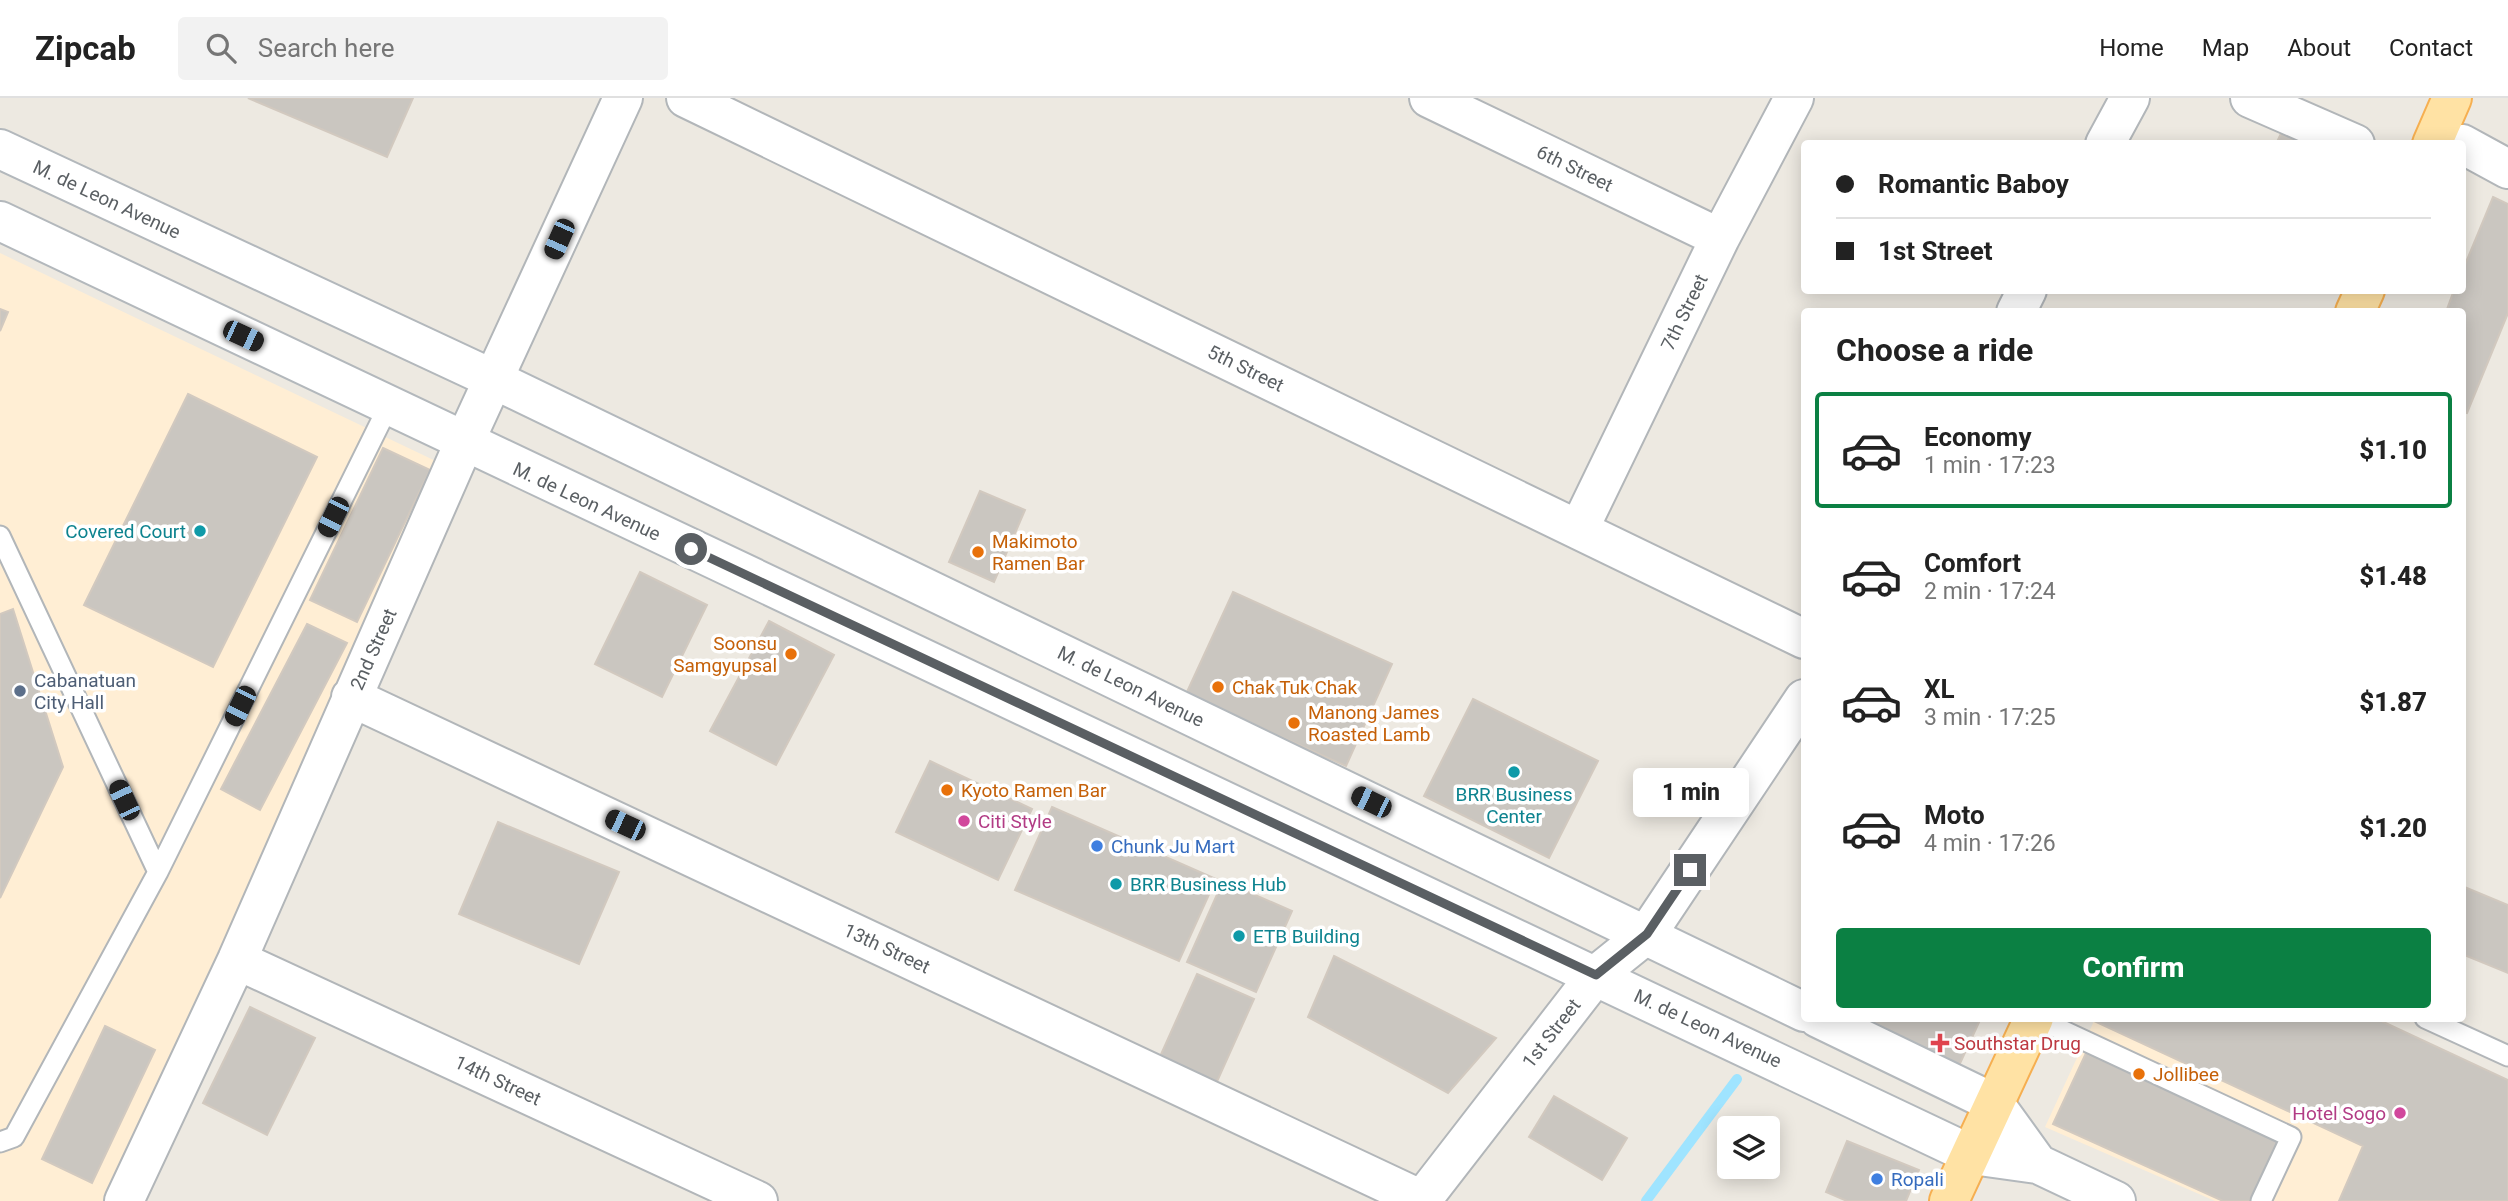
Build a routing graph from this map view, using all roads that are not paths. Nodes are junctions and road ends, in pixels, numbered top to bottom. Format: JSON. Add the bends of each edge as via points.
{"nodes":[{"id":1,"x":623,"y":98,"type":"edge"},
{"id":2,"x":687,"y":98,"type":"edge"},
{"id":3,"x":1429,"y":98,"type":"edge"},
{"id":4,"x":1794,"y":98,"type":"edge"},
{"id":5,"x":2130,"y":98,"type":"edge"},
{"id":6,"x":2250,"y":98,"type":"edge"},
{"id":7,"x":2107,"y":140,"type":"edge"},
{"id":8,"x":2346,"y":140,"type":"edge"},
{"id":9,"x":2466,"y":143,"type":"edge"},
{"id":10,"x":0,"y":149,"type":"edge"},
{"id":11,"x":2508,"y":169,"type":"edge"},
{"id":12,"x":0,"y":221,"type":"edge"},
{"id":13,"x":1720,"y":238,"type":"junction"},
{"id":14,"x":495,"y":380,"type":"junction"},
{"id":15,"x":389,"y":405,"type":"junction"},
{"id":16,"x":464,"y":443,"type":"junction"},
{"id":17,"x":1579,"y":529,"type":"junction"},
{"id":18,"x":0,"y":536,"type":"edge"},
{"id":19,"x":1801,"y":638,"type":"edge"},
{"id":20,"x":351,"y":697,"type":"junction"},
{"id":21,"x":1801,"y":703,"type":"edge"},
{"id":22,"x":158,"y":872,"type":"junction"},
{"id":23,"x":1647,"y":934,"type":"junction"},
{"id":24,"x":237,"y":960,"type":"junction"},
{"id":25,"x":1596,"y":975,"type":"junction"},
{"id":26,"x":1801,"y":1011,"type":"edge"},
{"id":27,"x":1826,"y":1022,"type":"edge"},
{"id":28,"x":2033,"y":1022,"type":"edge"},
{"id":29,"x":2044,"y":1022,"type":"edge"},
{"id":30,"x":2434,"y":1022,"type":"edge"},
{"id":31,"x":2508,"y":1056,"type":"edge"},
{"id":32,"x":1994,"y":1103,"type":"junction"},
{"id":33,"x":0,"y":1142,"type":"edge"},
{"id":34,"x":1972,"y":1155,"type":"junction"},
{"id":35,"x":2038,"y":1164,"type":"junction"},
{"id":36,"x":1422,"y":1200,"type":"edge"},
{"id":37,"x":124,"y":1201,"type":"edge"},
{"id":38,"x":758,"y":1201,"type":"edge"},
{"id":39,"x":1949,"y":1201,"type":"edge"},
{"id":40,"x":2116,"y":1201,"type":"edge"},
{"id":41,"x":2261,"y":1201,"type":"edge"}],
"edges":[{"from":1,"to":14,"type":"street","name":"2nd Street"},
{"from":2,"to":17,"type":"street","name":"5th Street"},
{"from":3,"to":13,"type":"street","name":"6th Street"},
{"from":4,"to":13,"type":"street","name":"7th Street"},
{"from":5,"to":7,"type":"street"},
{"from":6,"to":8,"type":"street"},
{"from":9,"to":11,"type":"street"},
{"from":10,"to":14,"type":"street","name":"M. de Leon Avenue"},
{"from":12,"to":15,"type":"street","name":"M. de Leon Avenue"},
{"from":13,"to":17,"type":"street","name":"7th Street"},
{"from":14,"to":16,"type":"street","name":"2nd Street"},
{"from":14,"to":23,"type":"street","name":"M. de Leon Avenue"},
{"from":15,"to":16,"type":"street","name":"M. de Leon Avenue"},
{"from":15,"to":22,"type":"lane"},
{"from":16,"to":20,"type":"street","name":"2nd Street"},
{"from":16,"to":25,"type":"street","name":"M. de Leon Avenue"},
{"from":17,"to":19,"type":"street","name":"5th Street"},
{"from":18,"to":22,"type":"lane"},
{"from":20,"to":24,"type":"street","name":"2nd Street"},
{"from":20,"to":36,"type":"street","name":"13th Street"},
{"from":21,"to":23,"type":"street","name":"1st Street"},
{"from":22,"to":33,"type":"lane","via":[[14,1137]]},
{"from":23,"to":25,"type":"street","name":"1st Street"},
{"from":23,"to":26,"type":"street","name":"M. de Leon Avenue"},
{"from":24,"to":37,"type":"street","name":"2nd Street"},
{"from":24,"to":38,"type":"street","name":"14th Street"},
{"from":25,"to":34,"type":"street","name":"M. de Leon Avenue"},
{"from":25,"to":36,"type":"street","name":"1st Street"},
{"from":27,"to":32,"type":"street"},
{"from":28,"to":32,"type":"main road"},
{"from":29,"to":41,"type":"lane","via":[[2291,1137]]},
{"from":30,"to":31,"type":"lane"},
{"from":32,"to":34,"type":"main road"},
{"from":32,"to":35,"type":"street"},
{"from":34,"to":35,"type":"street","name":"M. de Leon Avenue"},
{"from":34,"to":39,"type":"main road"},
{"from":35,"to":40,"type":"street"}]}
